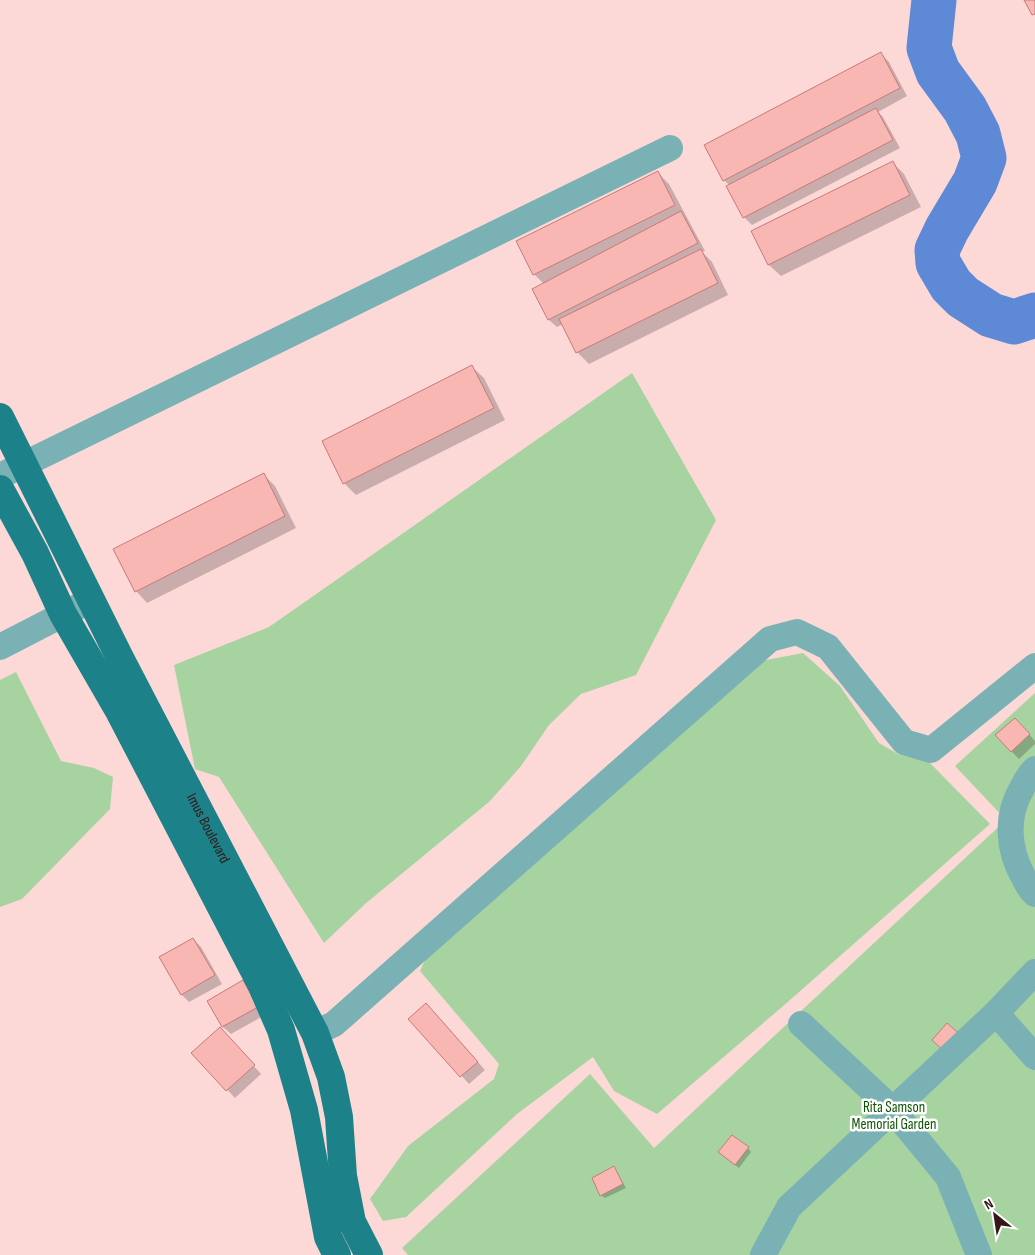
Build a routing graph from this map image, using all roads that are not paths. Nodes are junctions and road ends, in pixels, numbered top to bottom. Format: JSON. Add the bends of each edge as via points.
{"nodes":[{"id":1,"x":670,"y":148,"type":"dead end"},
{"id":2,"x":0,"y":418,"type":"edge"},
{"id":3,"x":25,"y":465,"type":"junction"},
{"id":4,"x":0,"y":476,"type":"edge"},
{"id":5,"x":0,"y":489,"type":"edge"},
{"id":6,"x":91,"y":600,"type":"junction"},
{"id":7,"x":63,"y":614,"type":"junction"},
{"id":8,"x":0,"y":647,"type":"edge"},
{"id":9,"x":1035,"y":666,"type":"edge"},
{"id":10,"x":1035,"y":769,"type":"edge"},
{"id":11,"x":1035,"y":894,"type":"edge"},
{"id":12,"x":1035,"y":972,"type":"edge"},
{"id":13,"x":996,"y":1013,"type":"junction"},
{"id":14,"x":801,"y":1024,"type":"dead end"},
{"id":15,"x":315,"y":1033,"type":"junction"},
{"id":16,"x":1035,"y":1057,"type":"edge"},
{"id":17,"x":892,"y":1109,"type":"junction"},
{"id":18,"x":337,"y":1255,"type":"edge"},
{"id":19,"x":369,"y":1255,"type":"edge"},
{"id":20,"x":763,"y":1255,"type":"edge"},
{"id":21,"x":980,"y":1255,"type":"edge"}],
"edges":[{"from":1,"to":3,"type":"lane"},
{"from":2,"to":3,"type":"main road","name":"Imus Boulevard"},
{"from":3,"to":4,"type":"lane"},
{"from":3,"to":6,"type":"main road","name":"Imus Boulevard"},
{"from":5,"to":7,"type":"main road","name":"Imus Boulevard"},
{"from":6,"to":7,"type":"lane"},
{"from":6,"to":15,"type":"main road","name":"Imus Boulevard"},
{"from":7,"to":8,"type":"lane"},
{"from":7,"to":18,"type":"main road","name":"Imus Boulevard","via":[[119,712],[262,984],[280,1030],[304,1110],[328,1237]]},
{"from":9,"to":15,"type":"lane","via":[[931,750],[904,742],[828,647],[797,632],[770,639],[334,1024]]},
{"from":10,"to":11,"type":"lane","via":[[1015,800],[1009,831],[1015,863]]},
{"from":12,"to":13,"type":"lane"},
{"from":13,"to":16,"type":"lane"},
{"from":13,"to":17,"type":"lane"},
{"from":14,"to":17,"type":"lane"},
{"from":15,"to":19,"type":"main road","name":"Imus Boulevard","via":[[331,1077],[339,1117],[343,1176],[352,1222]]},
{"from":17,"to":20,"type":"lane","via":[[789,1207]]},
{"from":17,"to":21,"type":"lane","via":[[948,1177]]}]}
